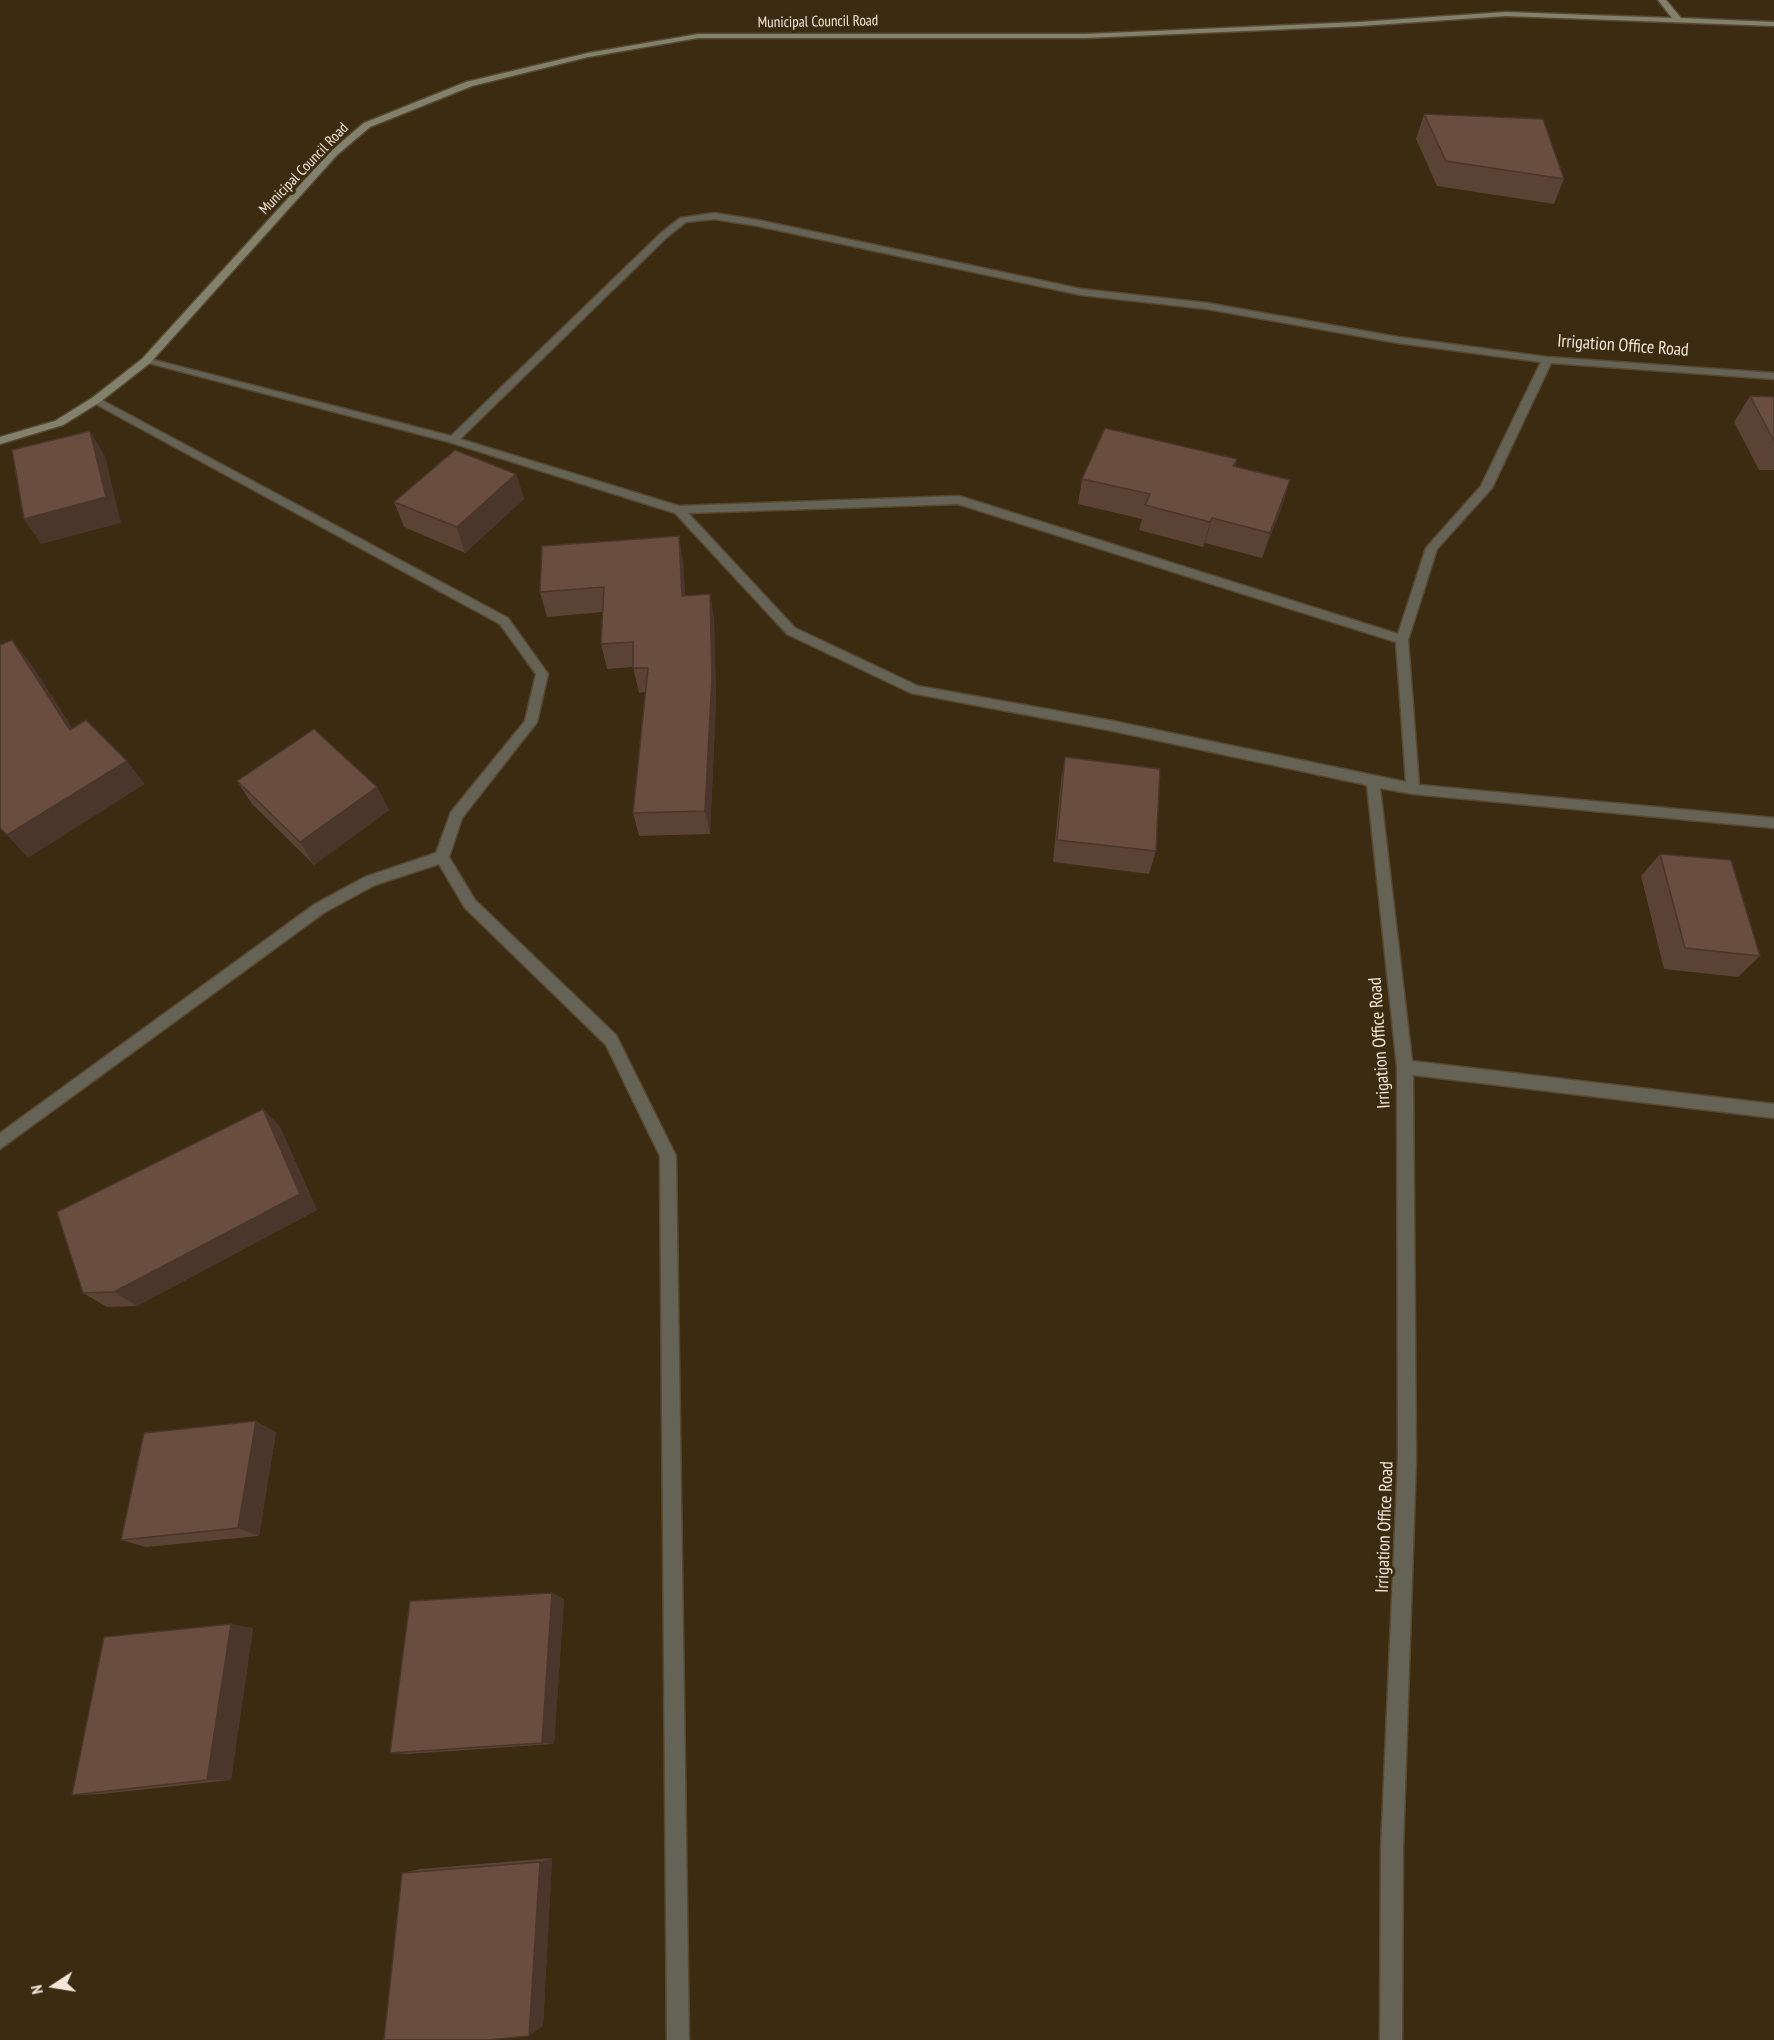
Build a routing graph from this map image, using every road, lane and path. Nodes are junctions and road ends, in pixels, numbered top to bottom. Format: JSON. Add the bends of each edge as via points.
{"nodes":[{"id":1,"x":1662,"y":0,"type":"edge"},
{"id":2,"x":1679,"y":21,"type":"junction"},
{"id":3,"x":1774,"y":24,"type":"edge"},
{"id":4,"x":1547,"y":360,"type":"junction"},
{"id":5,"x":146,"y":362,"type":"junction"},
{"id":6,"x":1774,"y":376,"type":"edge"},
{"id":7,"x":96,"y":400,"type":"junction"},
{"id":8,"x":453,"y":440,"type":"junction"},
{"id":9,"x":0,"y":441,"type":"edge"},
{"id":10,"x":679,"y":510,"type":"junction"},
{"id":11,"x":1402,"y":640,"type":"junction"},
{"id":12,"x":1373,"y":781,"type":"junction"},
{"id":13,"x":1413,"y":789,"type":"junction"},
{"id":14,"x":1774,"y":823,"type":"edge"},
{"id":15,"x":442,"y":857,"type":"junction"},
{"id":16,"x":1405,"y":1066,"type":"junction"},
{"id":17,"x":1774,"y":1112,"type":"edge"},
{"id":18,"x":0,"y":1142,"type":"edge"},
{"id":19,"x":678,"y":2040,"type":"edge"},
{"id":20,"x":1391,"y":2040,"type":"edge"}],
"edges":[{"from":1,"to":2,"type":"street"},
{"from":2,"to":3,"type":"street","name":"Municipal Council Road"},
{"from":2,"to":5,"type":"street","name":"Municipal Council Road","via":[[1506,14],[1086,36],[698,36],[588,55],[469,84],[366,124],[334,153]]},
{"from":4,"to":6,"type":"street","name":"Irrigation Office Road"},
{"from":4,"to":8,"type":"street","via":[[1398,340],[1208,306],[1081,292],[714,216],[683,220],[664,235]]},
{"from":4,"to":11,"type":"street","name":"Irrigation Office Road","via":[[1486,488],[1432,548]]},
{"from":5,"to":7,"type":"street","name":"Municipal Council Road"},
{"from":5,"to":8,"type":"street"},
{"from":7,"to":9,"type":"street","name":"Municipal Council Road","via":[[59,423]]},
{"from":7,"to":15,"type":"street","via":[[504,621],[542,674],[531,722],[456,816]]},
{"from":8,"to":10,"type":"street"},
{"from":10,"to":11,"type":"street","via":[[959,500]]},
{"from":10,"to":12,"type":"street","via":[[791,631],[915,690],[1113,726]]},
{"from":11,"to":13,"type":"street","name":"Irrigation Office Road"},
{"from":12,"to":13,"type":"street"},
{"from":12,"to":16,"type":"street","name":"Irrigation Office Road"},
{"from":13,"to":14,"type":"street"},
{"from":15,"to":18,"type":"street","via":[[370,881],[320,908]]},
{"from":15,"to":19,"type":"street","via":[[470,904],[611,1040],[668,1156]]},
{"from":16,"to":17,"type":"street"},
{"from":16,"to":20,"type":"street","name":"Irrigation Office Road","via":[[1407,1459],[1392,1849]]}]}
